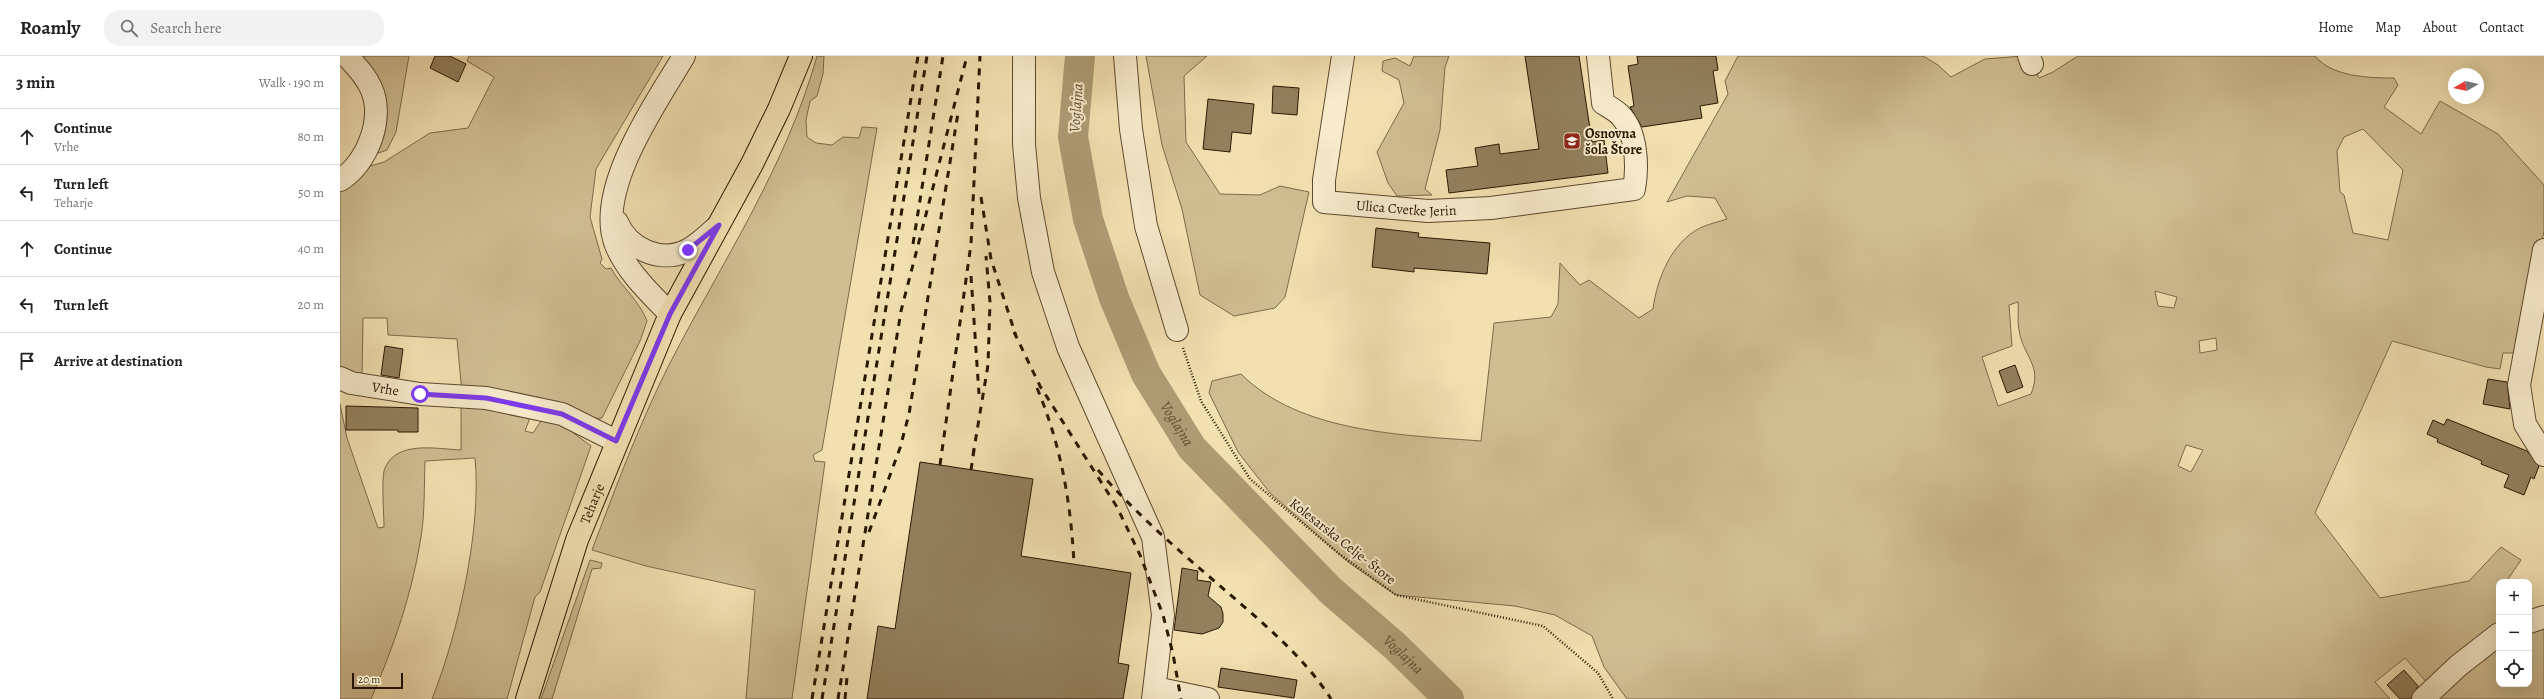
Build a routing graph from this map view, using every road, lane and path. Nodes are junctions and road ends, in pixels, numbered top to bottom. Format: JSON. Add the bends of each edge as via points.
{"nodes":[{"id":1,"x":347,"y":56,"type":"edge"},
{"id":2,"x":684,"y":56,"type":"edge"},
{"id":3,"x":801,"y":56,"type":"edge"},
{"id":4,"x":1024,"y":56,"type":"edge"},
{"id":5,"x":1125,"y":56,"type":"edge"},
{"id":6,"x":1342,"y":56,"type":"edge"},
{"id":7,"x":1598,"y":56,"type":"edge"},
{"id":8,"x":340,"y":180,"type":"edge"},
{"id":9,"x":613,"y":204,"type":"junction"},
{"id":10,"x":719,"y":225,"type":"junction"},
{"id":11,"x":2544,"y":250,"type":"edge"},
{"id":12,"x":670,"y":314,"type":"junction"},
{"id":13,"x":1177,"y":330,"type":"joint"},
{"id":14,"x":340,"y":378,"type":"edge"},
{"id":15,"x":616,"y":441,"type":"junction"},
{"id":16,"x":2544,"y":455,"type":"edge"},
{"id":17,"x":2544,"y":616,"type":"edge"},
{"id":18,"x":2532,"y":621,"type":"edge"},
{"id":19,"x":2496,"y":636,"type":"edge"},
{"id":20,"x":1154,"y":694,"type":"edge"},
{"id":21,"x":527,"y":699,"type":"edge"},
{"id":22,"x":1208,"y":699,"type":"edge"},
{"id":23,"x":1613,"y":699,"type":"edge"},
{"id":24,"x":2423,"y":699,"type":"edge"}],
"edges":[{"from":1,"to":8,"type":"street","via":[[372,88],[375,128],[362,158],[348,175]]},
{"from":2,"to":9,"type":"street","via":[[628,154],[619,177]]},
{"from":3,"to":10,"type":"main road","name":"Teharje","via":[[779,109]]},
{"from":4,"to":20,"type":"street","via":[[1024,144],[1029,198],[1043,272],[1068,347],[1154,538],[1163,615]]},
{"from":5,"to":13,"type":"street","via":[[1131,129],[1146,226]]},
{"from":6,"to":7,"type":"street","name":"Ulica Cvetke Jerin","via":[[1324,180],[1324,202],[1428,211],[1490,208],[1634,189],[1637,174],[1630,128],[1621,115],[1603,103]]},
{"from":9,"to":10,"type":"street","via":[[614,216],[624,236],[631,244],[654,254],[676,255],[688,250]]},
{"from":9,"to":12,"type":"street","via":[[612,229],[622,257],[645,288]]},
{"from":10,"to":12,"type":"main road","name":"Teharje"},
{"from":11,"to":16,"type":"street","via":[[2519,385],[2525,424]]},
{"from":12,"to":15,"type":"main road","name":"Teharje"},
{"from":13,"to":23,"type":"path","name":"Kolesarska Celje- Štore","via":[[1201,401],[1250,479],[1338,553],[1396,595],[1543,626],[1598,673]]},
{"from":14,"to":15,"type":"street","name":"Vrhe","via":[[351,383],[420,394],[486,398],[562,414]]},
{"from":15,"to":21,"type":"main road","name":"Teharje","via":[[577,540]]},
{"from":17,"to":18,"type":"street"},
{"from":19,"to":24,"type":"street","via":[[2458,666]]},
{"from":20,"to":22,"type":"street"}]}
